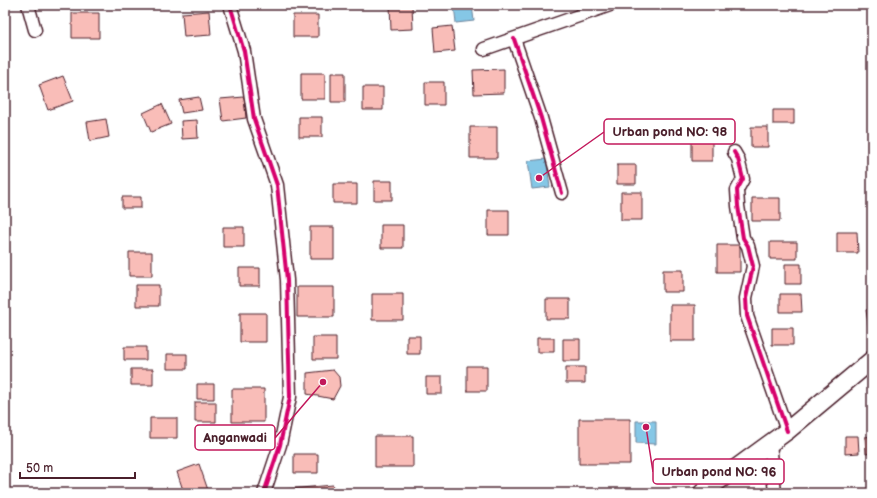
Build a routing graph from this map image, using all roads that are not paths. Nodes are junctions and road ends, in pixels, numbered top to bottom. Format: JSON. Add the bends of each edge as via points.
{"nodes":[{"id":1,"x":28,"y":5,"type":"edge"},
{"id":2,"x":230,"y":5,"type":"edge"},
{"id":3,"x":610,"y":5,"type":"edge"},
{"id":4,"x":35,"y":30,"type":"dead end"},
{"id":5,"x":514,"y":39,"type":"junction"},
{"id":6,"x":484,"y":49,"type":"dead end"},
{"id":7,"x":734,"y":152,"type":"dead end"},
{"id":8,"x":562,"y":194,"type":"dead end"},
{"id":9,"x":872,"y":360,"type":"edge"},
{"id":10,"x":786,"y":431,"type":"junction"},
{"id":11,"x":770,"y":443,"type":"junction"},
{"id":12,"x":264,"y":493,"type":"edge"},
{"id":13,"x":702,"y":493,"type":"edge"},
{"id":14,"x":775,"y":493,"type":"edge"}],
"edges":[{"from":1,"to":4,"type":"street"},
{"from":2,"to":12,"type":"street","via":[[244,50],[254,119],[277,185],[288,280],[290,397],[280,445]]},
{"from":3,"to":5,"type":"street"},
{"from":5,"to":6,"type":"street"},
{"from":5,"to":8,"type":"street","via":[[541,118]]},
{"from":7,"to":10,"type":"street","via":[[743,179],[737,190],[743,238],[748,246],[753,266],[746,298],[747,316]]},
{"from":9,"to":10,"type":"main road"},
{"from":10,"to":11,"type":"main road"},
{"from":11,"to":13,"type":"main road"},
{"from":11,"to":14,"type":"street"}]}
